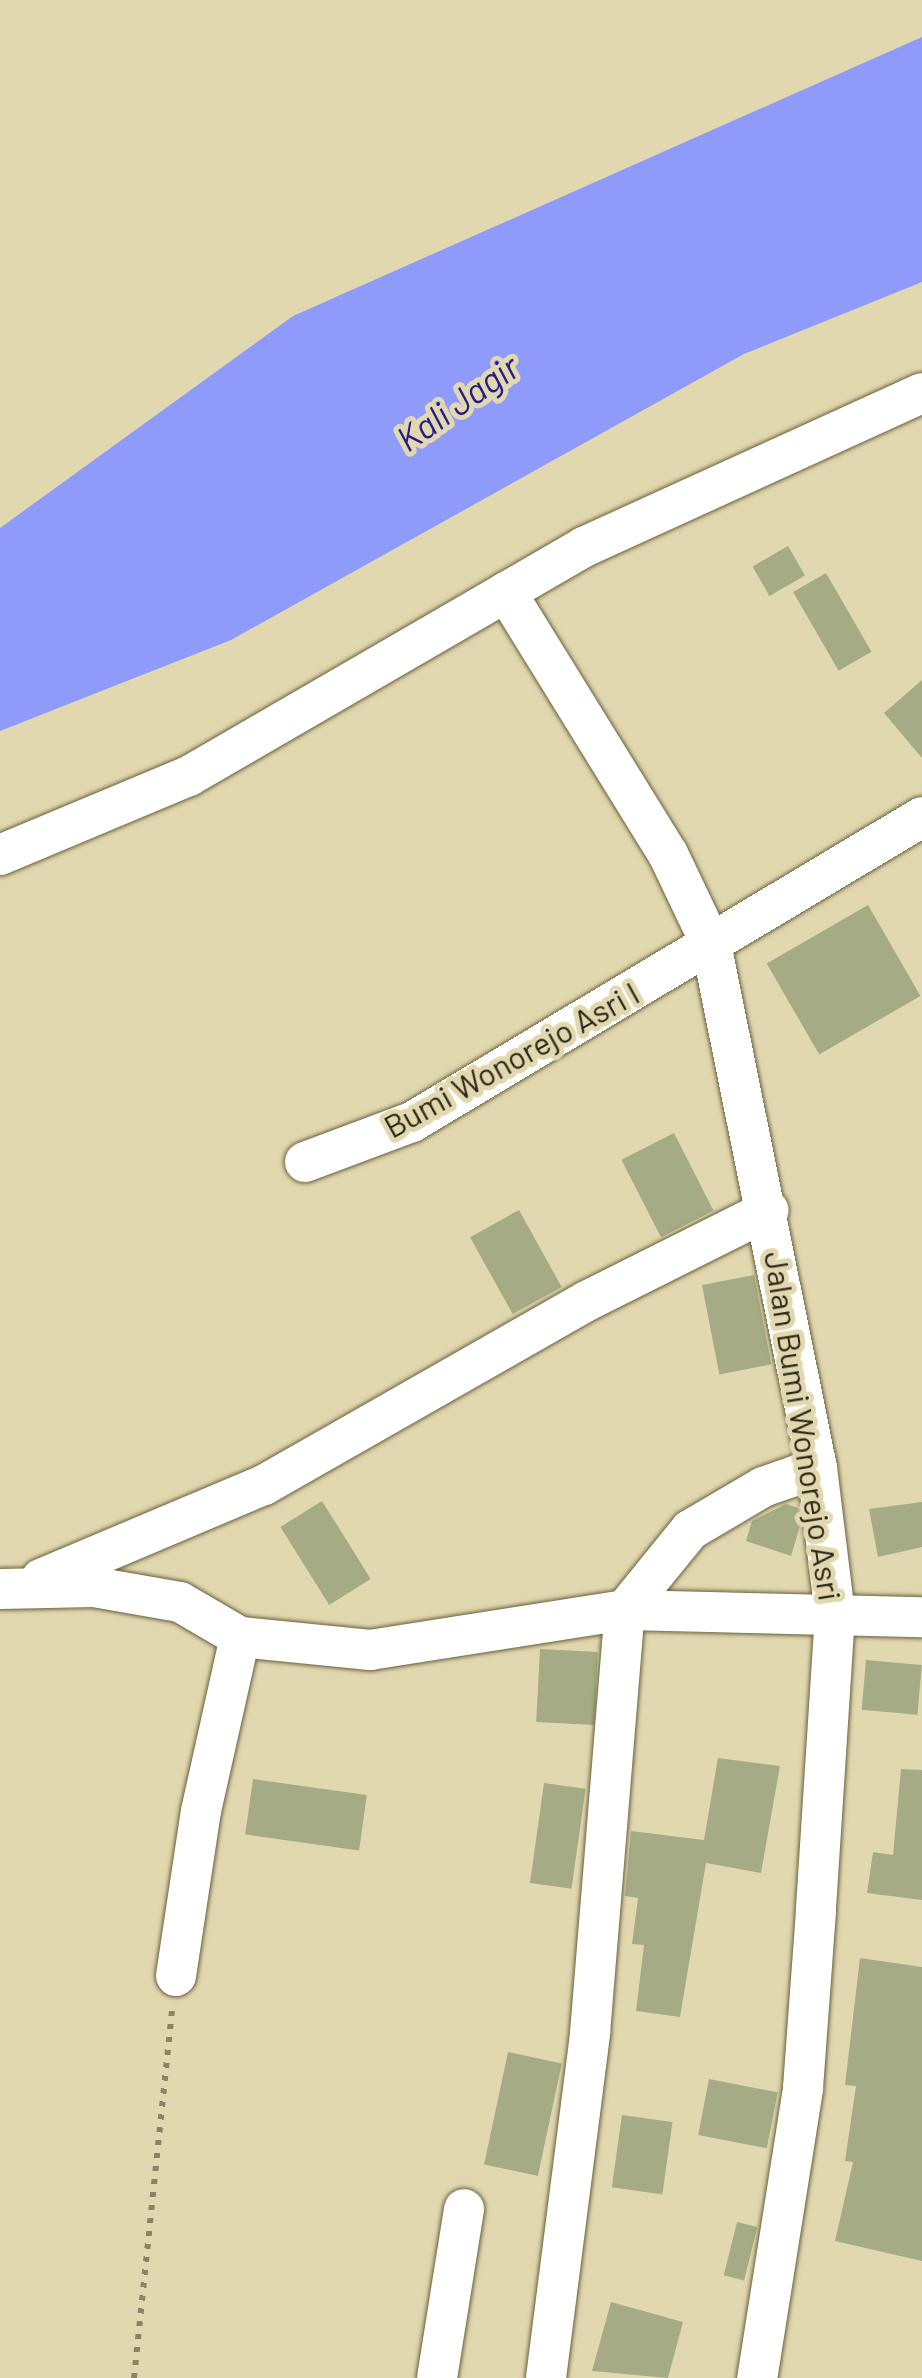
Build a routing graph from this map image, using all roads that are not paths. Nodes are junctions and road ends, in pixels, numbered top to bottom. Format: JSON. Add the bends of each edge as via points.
{"nodes":[{"id":1,"x":921,"y":397,"type":"edge"},
{"id":2,"x":506,"y":592,"type":"junction"},
{"id":3,"x":922,"y":816,"type":"edge"},
{"id":4,"x":0,"y":855,"type":"edge"},
{"id":5,"x":711,"y":944,"type":"junction"},
{"id":6,"x":305,"y":1162,"type":"dead end"},
{"id":7,"x":769,"y":1210,"type":"junction"},
{"id":8,"x":817,"y":1468,"type":"junction"},
{"id":9,"x":12,"y":1588,"type":"edge"},
{"id":10,"x":626,"y":1610,"type":"junction"},
{"id":11,"x":835,"y":1614,"type":"junction"},
{"id":12,"x":922,"y":1617,"type":"edge"},
{"id":13,"x":240,"y":1637,"type":"junction"},
{"id":14,"x":176,"y":1976,"type":"road end"},
{"id":15,"x":464,"y":2209,"type":"dead end"},
{"id":16,"x":437,"y":2378,"type":"edge"},
{"id":17,"x":546,"y":2378,"type":"edge"},
{"id":18,"x":758,"y":2378,"type":"edge"}],
"edges":[{"from":1,"to":2,"type":"street","via":[[584,548]]},
{"from":2,"to":4,"type":"street","via":[[189,776]]},
{"from":2,"to":5,"type":"street","name":"Jalan Bumi Wonorejo Asri","via":[[668,854]]},
{"from":3,"to":5,"type":"street","name":"Bumi Wonorejo Asri I"},
{"from":5,"to":6,"type":"street","name":"Bumi Wonorejo Asri I","via":[[412,1122]]},
{"from":5,"to":7,"type":"street","name":"Jalan Bumi Wonorejo Asri"},
{"from":7,"to":8,"type":"street","name":"Jalan Bumi Wonorejo Asri"},
{"from":7,"to":9,"type":"street","via":[[586,1301],[264,1486]]},
{"from":8,"to":10,"type":"street","via":[[763,1487],[690,1530]]},
{"from":8,"to":11,"type":"street","name":"Jalan Bumi Wonorejo Asri"},
{"from":9,"to":13,"type":"street","via":[[180,1602]]},
{"from":10,"to":11,"type":"street"},
{"from":10,"to":13,"type":"street","via":[[370,1650]]},
{"from":10,"to":17,"type":"street","via":[[590,2032]]},
{"from":11,"to":12,"type":"street"},
{"from":11,"to":18,"type":"street","name":"Jalan Bumi Wonorejo Asri","via":[[803,2089]]},
{"from":13,"to":14,"type":"street"},
{"from":15,"to":16,"type":"street"}]}
